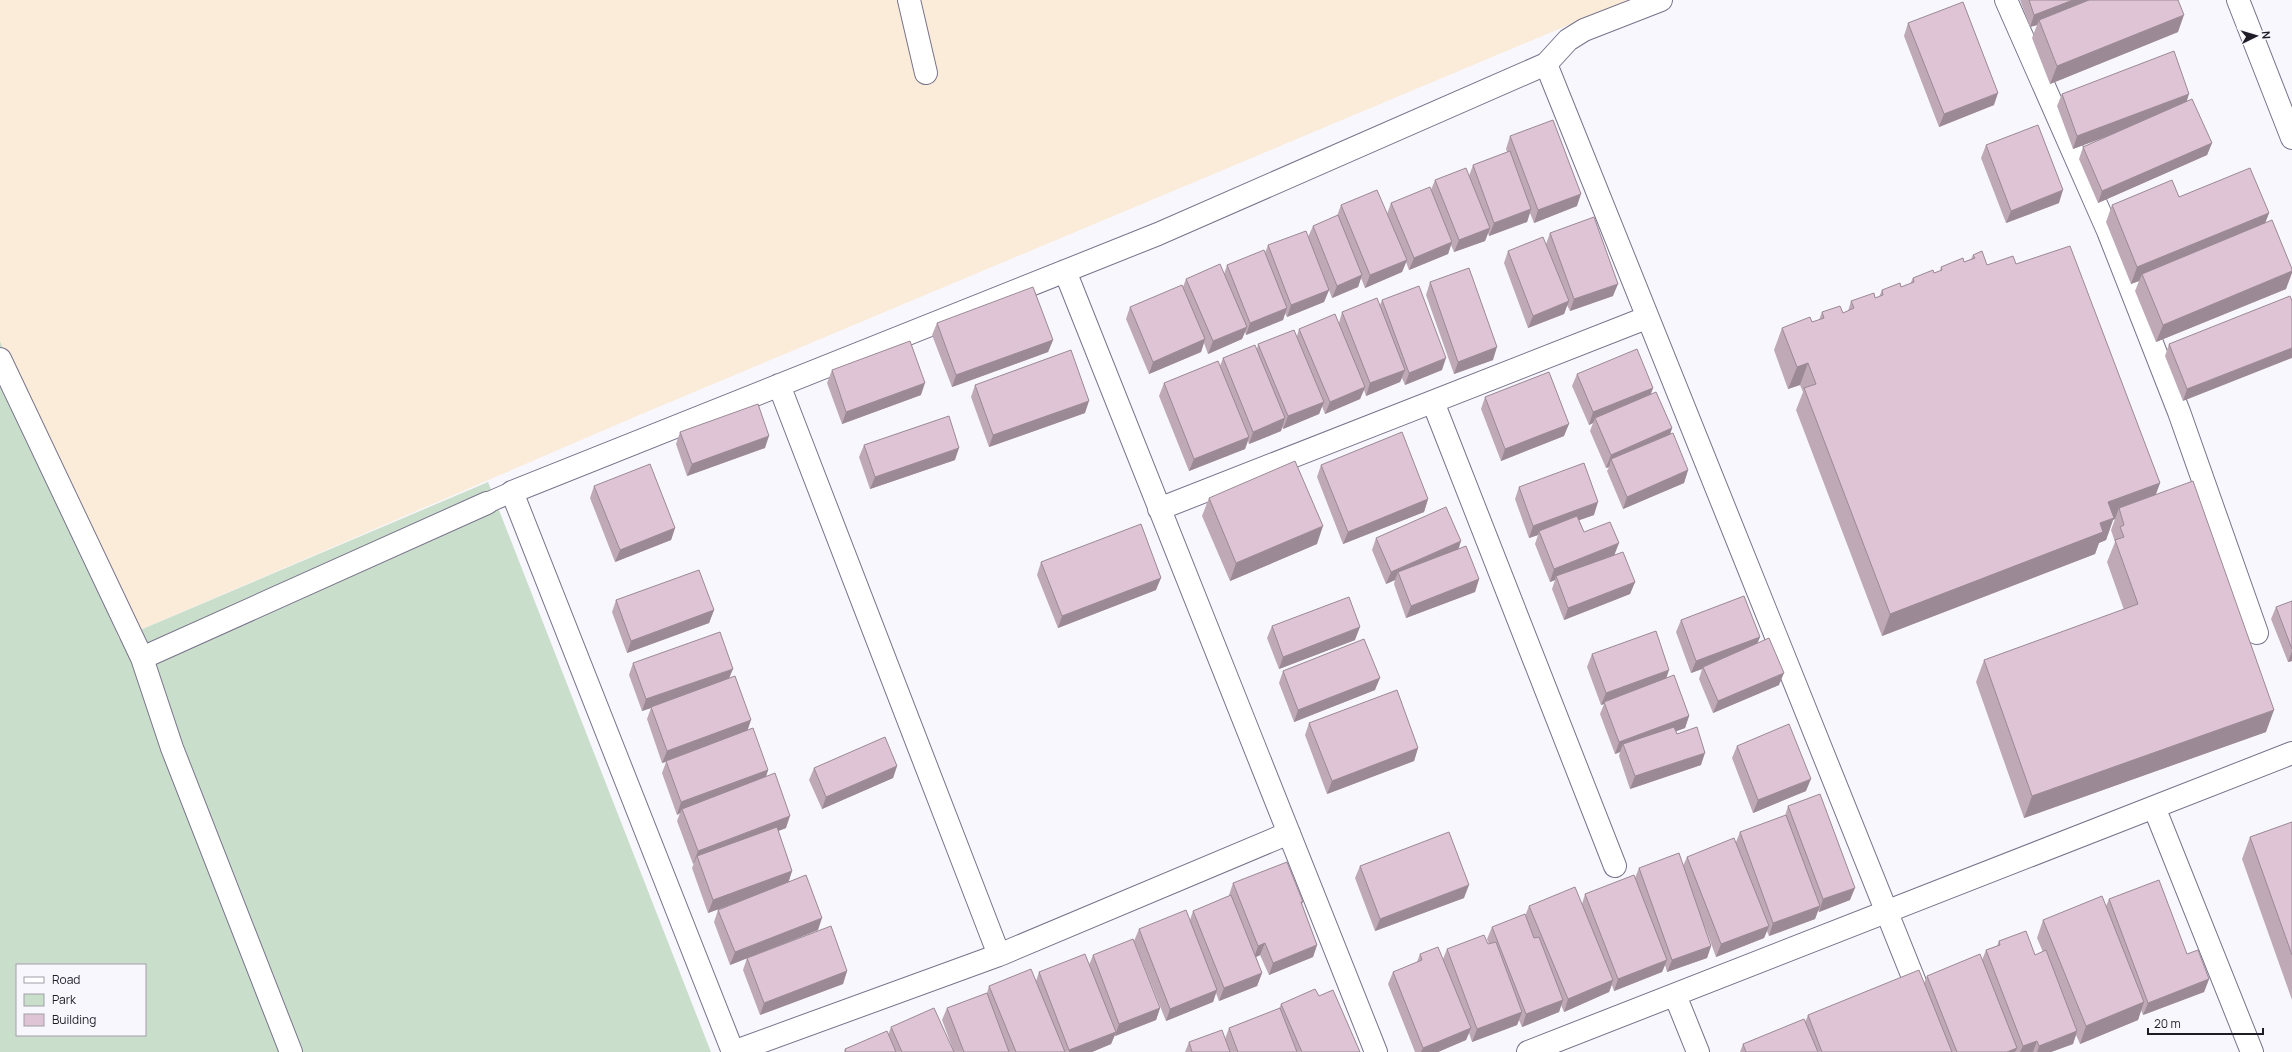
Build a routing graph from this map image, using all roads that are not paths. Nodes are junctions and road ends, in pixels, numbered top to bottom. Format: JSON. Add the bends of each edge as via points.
{"nodes":[{"id":1,"x":909,"y":0,"type":"edge"},
{"id":2,"x":1661,"y":0,"type":"edge"},
{"id":3,"x":2006,"y":0,"type":"edge"},
{"id":4,"x":2238,"y":0,"type":"edge"},
{"id":5,"x":1546,"y":64,"type":"junction"},
{"id":6,"x":926,"y":73,"type":"dead end"},
{"id":7,"x":2292,"y":138,"type":"edge"},
{"id":8,"x":1065,"y":271,"type":"junction"},
{"id":9,"x":1646,"y":318,"type":"junction"},
{"id":10,"x":0,"y":359,"type":"edge"},
{"id":11,"x":779,"y":385,"type":"junction"},
{"id":12,"x":1433,"y":402,"type":"junction"},
{"id":13,"x":512,"y":492,"type":"junction"},
{"id":14,"x":487,"y":503,"type":"joint"},
{"id":15,"x":1159,"y":509,"type":"junction"},
{"id":16,"x":2257,"y":634,"type":"dead end"},
{"id":17,"x":142,"y":658,"type":"junction"},
{"id":18,"x":2292,"y":753,"type":"edge"},
{"id":19,"x":2154,"y":808,"type":"junction"},
{"id":20,"x":1289,"y":832,"type":"junction"},
{"id":21,"x":1615,"y":866,"type":"dead end"},
{"id":22,"x":1886,"y":912,"type":"junction"},
{"id":23,"x":999,"y":955,"type":"junction"},
{"id":24,"x":1676,"y":994,"type":"junction"},
{"id":25,"x":291,"y":1052,"type":"edge"},
{"id":26,"x":733,"y":1052,"type":"edge"},
{"id":27,"x":1376,"y":1052,"type":"edge"},
{"id":28,"x":1528,"y":1052,"type":"edge"},
{"id":29,"x":1698,"y":1052,"type":"edge"},
{"id":30,"x":1943,"y":1052,"type":"edge"},
{"id":31,"x":2252,"y":1052,"type":"edge"}],
"edges":[{"from":1,"to":6,"type":"street"},
{"from":2,"to":5,"type":"street","via":[[1584,30],[1568,40]]},
{"from":3,"to":16,"type":"street","via":[[2108,230],[2178,412]]},
{"from":4,"to":7,"type":"street"},
{"from":5,"to":8,"type":"street","via":[[1158,234]]},
{"from":5,"to":9,"type":"street"},
{"from":8,"to":11,"type":"street"},
{"from":8,"to":15,"type":"street"},
{"from":9,"to":12,"type":"street"},
{"from":9,"to":22,"type":"street"},
{"from":10,"to":17,"type":"street"},
{"from":11,"to":13,"type":"street"},
{"from":11,"to":23,"type":"street"},
{"from":12,"to":15,"type":"street"},
{"from":12,"to":21,"type":"street"},
{"from":13,"to":14,"type":"lane"},
{"from":13,"to":26,"type":"street"},
{"from":14,"to":17,"type":"street"},
{"from":15,"to":20,"type":"street"},
{"from":17,"to":25,"type":"street","via":[[172,748]]},
{"from":18,"to":19,"type":"street"},
{"from":19,"to":22,"type":"street"},
{"from":19,"to":31,"type":"street"},
{"from":20,"to":23,"type":"street"},
{"from":20,"to":27,"type":"street"},
{"from":22,"to":24,"type":"street"},
{"from":22,"to":30,"type":"street"},
{"from":23,"to":26,"type":"street"},
{"from":24,"to":28,"type":"street"},
{"from":24,"to":29,"type":"street"}]}
